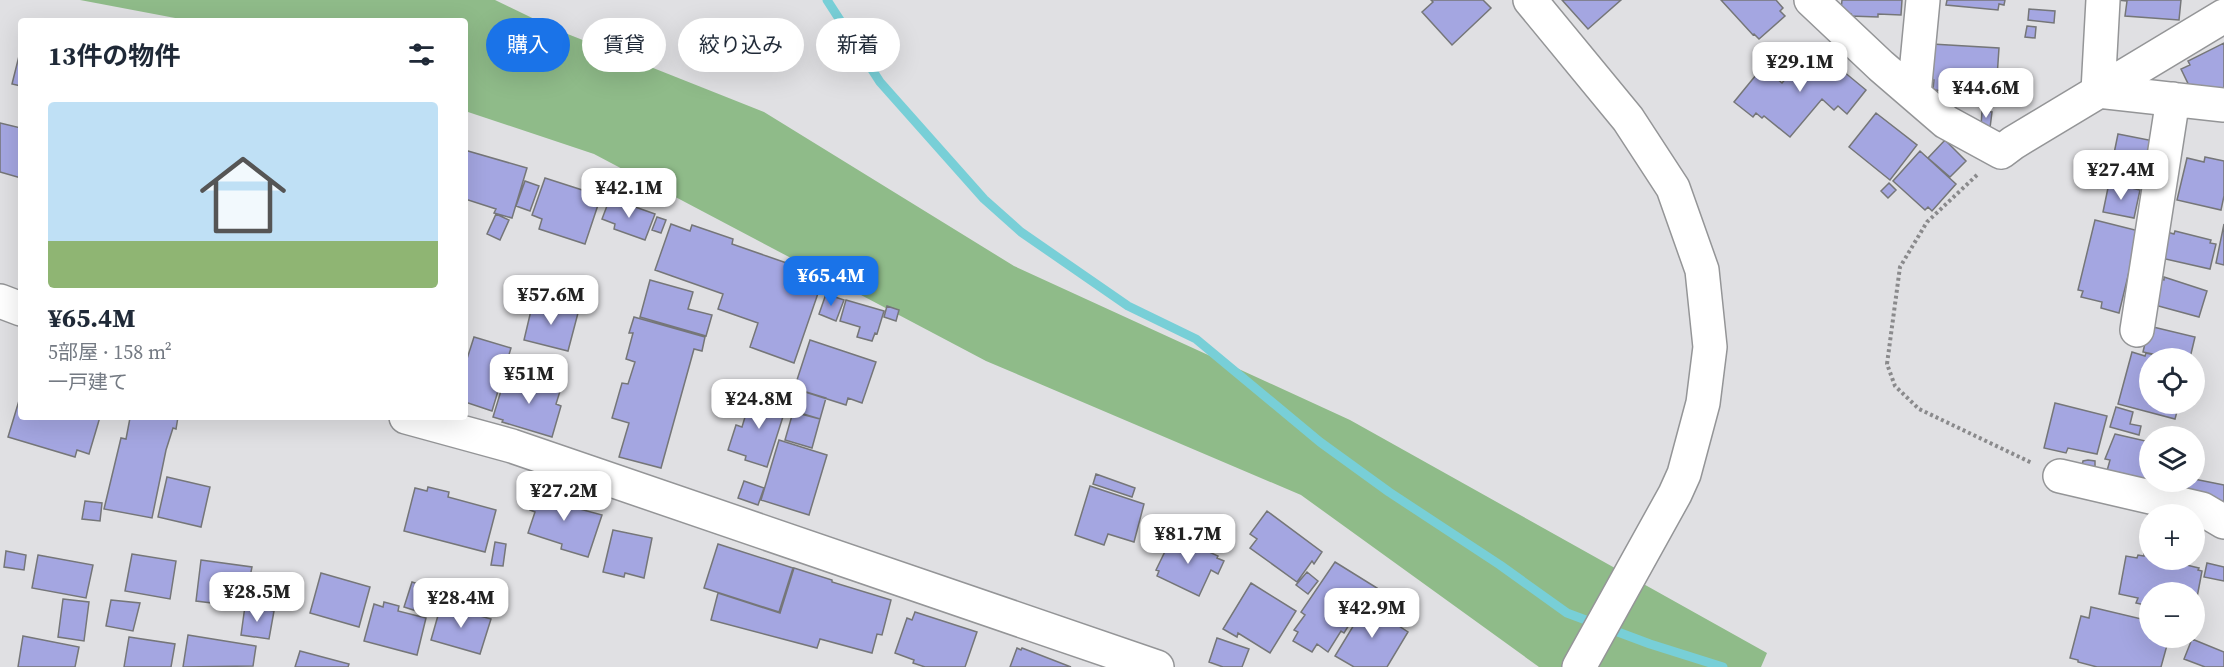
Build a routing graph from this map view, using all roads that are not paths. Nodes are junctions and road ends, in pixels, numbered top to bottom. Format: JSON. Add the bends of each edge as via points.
{"nodes":[{"id":1,"x":1530,"y":0,"type":"edge"},
{"id":2,"x":1811,"y":0,"type":"edge"},
{"id":3,"x":1923,"y":0,"type":"edge"},
{"id":4,"x":2103,"y":0,"type":"edge"},
{"id":5,"x":2224,"y":15,"type":"edge"},
{"id":6,"x":2098,"y":91,"type":"junction"},
{"id":7,"x":1914,"y":94,"type":"junction"},
{"id":8,"x":2173,"y":99,"type":"junction"},
{"id":9,"x":2224,"y":105,"type":"edge"},
{"id":10,"x":0,"y":301,"type":"edge"},
{"id":11,"x":18,"y":308,"type":"edge"},
{"id":12,"x":2137,"y":330,"type":"dead end"},
{"id":13,"x":417,"y":420,"type":"edge"},
{"id":14,"x":2060,"y":476,"type":"road end"},
{"id":15,"x":2224,"y":522,"type":"edge"},
{"id":16,"x":1157,"y":667,"type":"edge"},
{"id":17,"x":1579,"y":667,"type":"edge"}],
"edges":[{"from":1,"to":17,"type":"street","via":[[1628,119],[1673,188],[1702,270],[1710,347],[1703,403],[1676,494]]},
{"from":2,"to":7,"type":"street"},
{"from":3,"to":7,"type":"street"},
{"from":4,"to":6,"type":"street"},
{"from":5,"to":6,"type":"street"},
{"from":6,"to":7,"type":"street","via":[[2001,152],[1946,122]]},
{"from":6,"to":8,"type":"street"},
{"from":8,"to":9,"type":"street"},
{"from":8,"to":12,"type":"street"},
{"from":10,"to":11,"type":"street"},
{"from":13,"to":16,"type":"street","via":[[512,446]]},
{"from":14,"to":15,"type":"street","via":[[2202,509]]}]}
